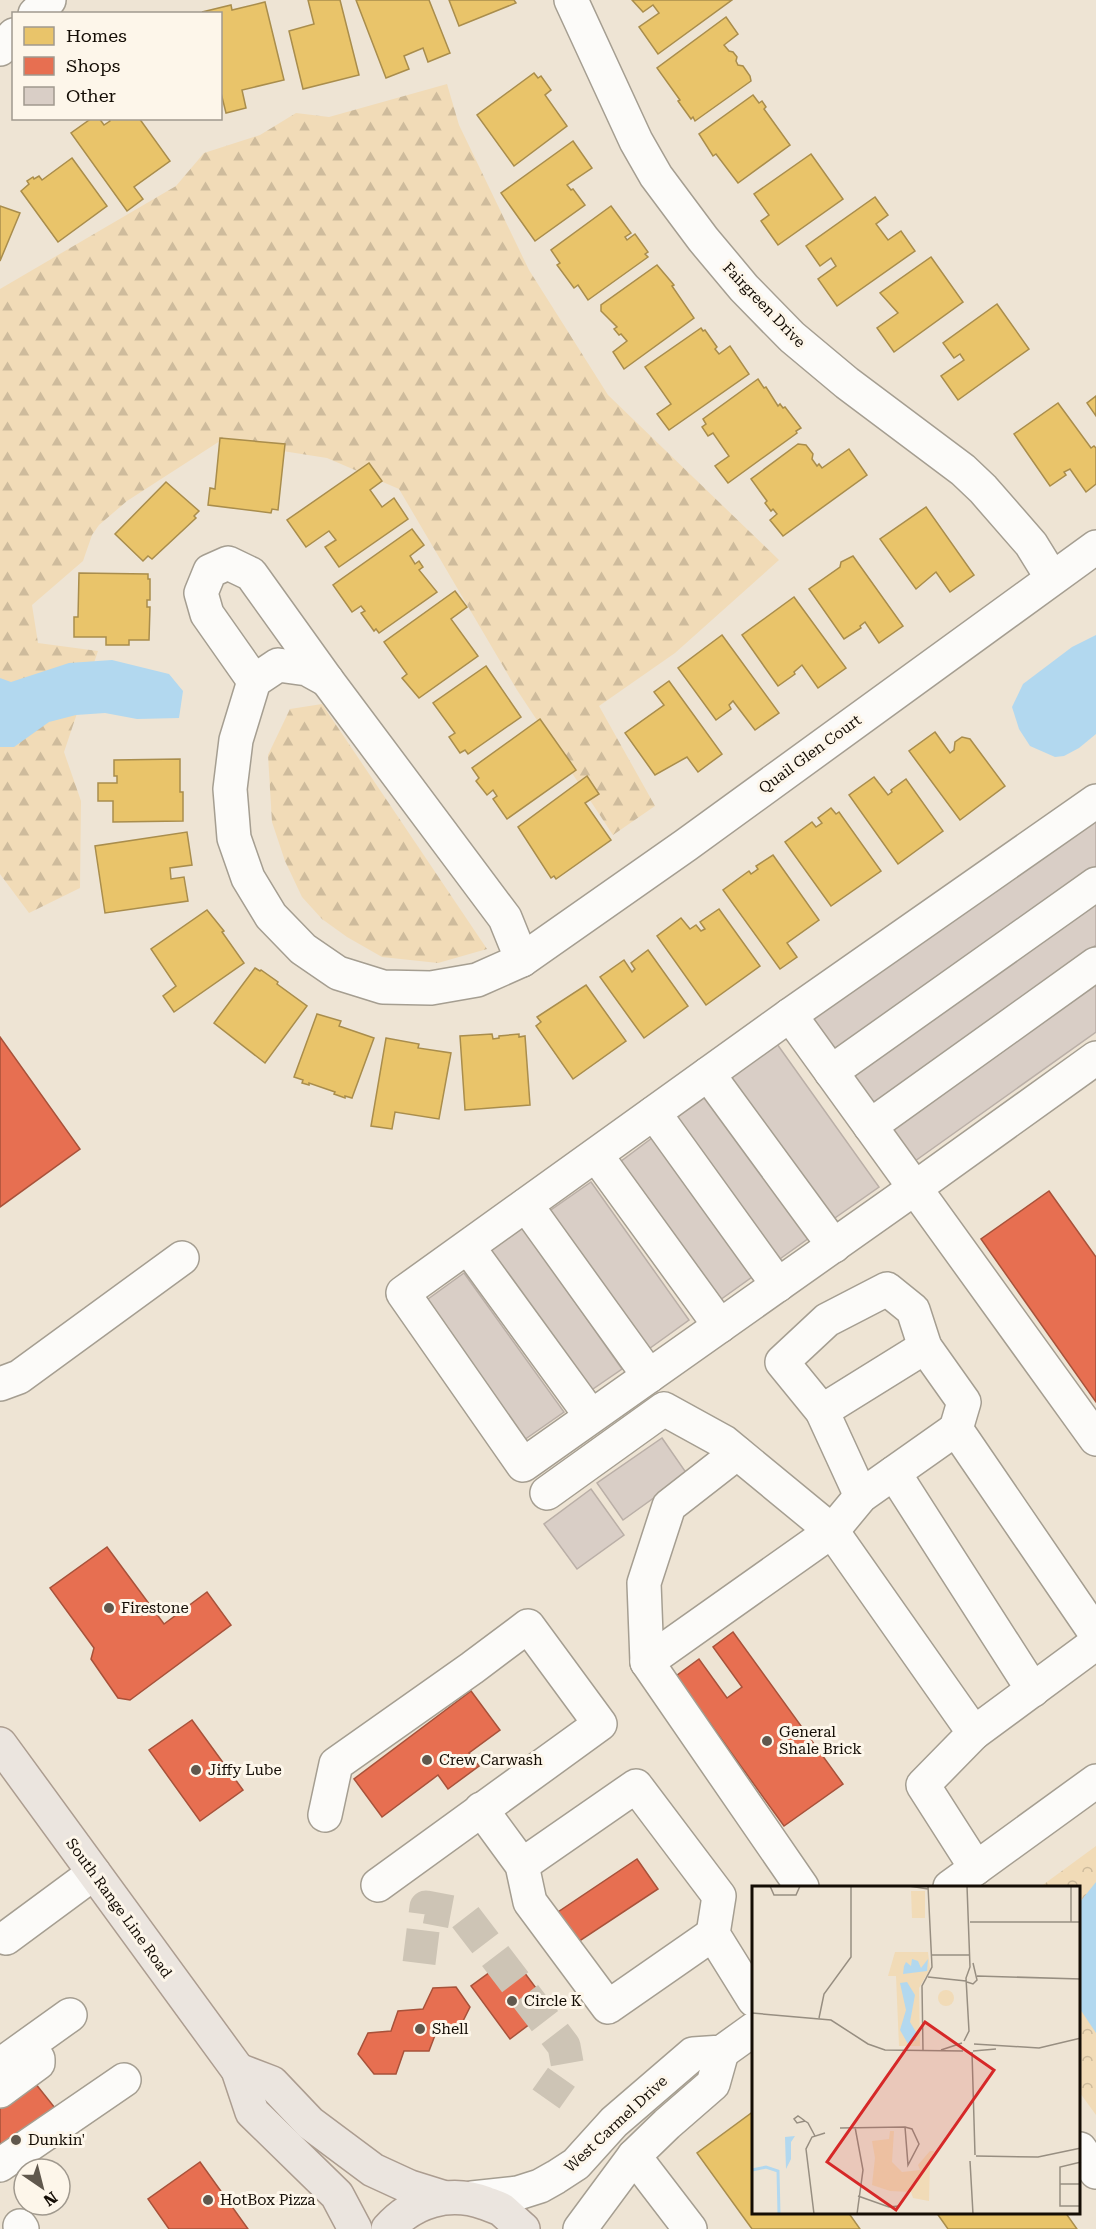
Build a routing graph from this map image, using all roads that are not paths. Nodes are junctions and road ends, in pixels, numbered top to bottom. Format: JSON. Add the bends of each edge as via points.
{"nodes":[{"id":1,"x":49,"y":0,"type":"edge"},
{"id":2,"x":570,"y":0,"type":"edge"},
{"id":3,"x":36,"y":12,"type":"edge"},
{"id":4,"x":12,"y":37,"type":"edge"},
{"id":5,"x":0,"y":49,"type":"edge"},
{"id":6,"x":1096,"y":547,"type":"edge"},
{"id":7,"x":1052,"y":578,"type":"junction"},
{"id":8,"x":327,"y":680,"type":"junction"},
{"id":9,"x":254,"y":681,"type":"junction"},
{"id":10,"x":1096,"y":801,"type":"edge"},
{"id":11,"x":1096,"y":884,"type":"edge"},
{"id":12,"x":522,"y":960,"type":"junction"},
{"id":13,"x":1096,"y":964,"type":"edge"},
{"id":14,"x":790,"y":1015,"type":"junction"},
{"id":15,"x":1096,"y":1058,"type":"edge"},
{"id":16,"x":831,"y":1072,"type":"junction"},
{"id":17,"x":708,"y":1074,"type":"junction"},
{"id":18,"x":654,"y":1113,"type":"junction"},
{"id":19,"x":870,"y":1126,"type":"junction"},
{"id":20,"x":596,"y":1155,"type":"junction"},
{"id":21,"x":915,"y":1188,"type":"junction"},
{"id":22,"x":526,"y":1205,"type":"junction"},
{"id":23,"x":468,"y":1246,"type":"junction"},
{"id":24,"x":834,"y":1246,"type":"junction"},
{"id":25,"x":182,"y":1258,"type":"dead end"},
{"id":26,"x":778,"y":1285,"type":"junction"},
{"id":27,"x":720,"y":1326,"type":"junction"},
{"id":28,"x":925,"y":1347,"type":"junction"},
{"id":29,"x":649,"y":1376,"type":"junction"},
{"id":30,"x":0,"y":1384,"type":"edge"},
{"id":31,"x":822,"y":1411,"type":"junction"},
{"id":32,"x":591,"y":1416,"type":"junction"},
{"id":33,"x":956,"y":1429,"type":"junction"},
{"id":34,"x":1096,"y":1438,"type":"edge"},
{"id":35,"x":737,"y":1453,"type":"junction"},
{"id":36,"x":894,"y":1473,"type":"junction"},
{"id":37,"x":547,"y":1494,"type":"dead end"},
{"id":38,"x":861,"y":1496,"type":"junction"},
{"id":39,"x":832,"y":1531,"type":"junction"},
{"id":40,"x":1096,"y":1634,"type":"edge"},
{"id":41,"x":1096,"y":1643,"type":"edge"},
{"id":42,"x":647,"y":1662,"type":"junction"},
{"id":43,"x":1033,"y":1690,"type":"junction"},
{"id":44,"x":974,"y":1733,"type":"junction"},
{"id":45,"x":0,"y":1744,"type":"edge"},
{"id":46,"x":1096,"y":1781,"type":"edge"},
{"id":47,"x":481,"y":1809,"type":"junction"},
{"id":48,"x":325,"y":1815,"type":"dead end"},
{"id":49,"x":522,"y":1865,"type":"junction"},
{"id":50,"x":976,"y":1868,"type":"junction"},
{"id":51,"x":94,"y":1874,"type":"junction"},
{"id":52,"x":378,"y":1885,"type":"dead end"},
{"id":53,"x":801,"y":1886,"type":"edge"},
{"id":54,"x":951,"y":1886,"type":"edge"},
{"id":55,"x":713,"y":1934,"type":"junction"},
{"id":56,"x":6,"y":1938,"type":"dead end"},
{"id":57,"x":752,"y":1997,"type":"edge"},
{"id":58,"x":70,"y":2015,"type":"dead end"},
{"id":59,"x":752,"y":2031,"type":"edge"},
{"id":60,"x":40,"y":2036,"type":"junction"},
{"id":61,"x":722,"y":2052,"type":"junction"},
{"id":62,"x":0,"y":2065,"type":"edge"},
{"id":63,"x":238,"y":2070,"type":"junction"},
{"id":64,"x":124,"y":2080,"type":"dead end"},
{"id":65,"x":0,"y":2091,"type":"edge"},
{"id":66,"x":1081,"y":2150,"type":"edge"},
{"id":67,"x":634,"y":2156,"type":"junction"},
{"id":68,"x":0,"y":2165,"type":"edge"},
{"id":69,"x":1096,"y":2172,"type":"edge"},
{"id":70,"x":457,"y":2198,"type":"junction"},
{"id":71,"x":355,"y":2229,"type":"edge"},
{"id":72,"x":388,"y":2229,"type":"edge"},
{"id":73,"x":523,"y":2229,"type":"edge"},
{"id":74,"x":580,"y":2229,"type":"edge"},
{"id":75,"x":690,"y":2229,"type":"edge"}],
"edges":[{"from":1,"to":3,"type":"street"},
{"from":2,"to":7,"type":"street","name":"Fairgreen Drive","via":[[636,141],[656,176],[703,239],[792,337],[984,489],[1031,544]]},
{"from":4,"to":5,"type":"street"},
{"from":6,"to":7,"type":"street","name":"Quail Glen Court"},
{"from":7,"to":12,"type":"street","name":"Quail Glen Court"},
{"from":8,"to":9,"type":"street","via":[[307,669],[278,665]]},
{"from":8,"to":9,"type":"street","via":[[251,574],[228,563],[210,571],[201,593],[207,614]]},
{"from":8,"to":12,"type":"street","via":[[505,918]]},
{"from":9,"to":12,"type":"street","name":"Quail Glen Court","via":[[236,740],[230,789],[234,838],[248,878],[272,916],[303,948],[338,972],[383,987],[431,988],[477,980]]},
{"from":10,"to":14,"type":"street"},
{"from":11,"to":16,"type":"street"},
{"from":13,"to":19,"type":"street"},
{"from":14,"to":16,"type":"street"},
{"from":14,"to":17,"type":"street"},
{"from":15,"to":21,"type":"street"},
{"from":16,"to":19,"type":"street"},
{"from":17,"to":18,"type":"street"},
{"from":17,"to":24,"type":"street"},
{"from":18,"to":20,"type":"street"},
{"from":18,"to":26,"type":"street"},
{"from":19,"to":21,"type":"street"},
{"from":20,"to":22,"type":"street"},
{"from":20,"to":27,"type":"street"},
{"from":21,"to":24,"type":"street"},
{"from":21,"to":34,"type":"street"},
{"from":22,"to":23,"type":"street"},
{"from":22,"to":29,"type":"street"},
{"from":23,"to":32,"type":"street"},
{"from":23,"to":32,"type":"street","via":[[403,1293],[523,1465]]},
{"from":24,"to":26,"type":"street"},
{"from":25,"to":30,"type":"street","via":[[19,1377]]},
{"from":26,"to":27,"type":"street"},
{"from":27,"to":29,"type":"street"},
{"from":28,"to":31,"type":"street"},
{"from":28,"to":31,"type":"street","via":[[913,1310],[886,1289],[826,1320],[782,1362]]},
{"from":28,"to":33,"type":"street","via":[[964,1402]]},
{"from":29,"to":32,"type":"street"},
{"from":31,"to":38,"type":"street"},
{"from":33,"to":36,"type":"street"},
{"from":33,"to":40,"type":"street"},
{"from":35,"to":37,"type":"street","via":[[664,1409]]},
{"from":35,"to":39,"type":"street"},
{"from":35,"to":42,"type":"street","via":[[669,1506],[644,1583]]},
{"from":36,"to":38,"type":"street"},
{"from":36,"to":43,"type":"street"},
{"from":38,"to":39,"type":"street"},
{"from":39,"to":42,"type":"street"},
{"from":39,"to":44,"type":"street"},
{"from":41,"to":43,"type":"street"},
{"from":42,"to":53,"type":"street"},
{"from":43,"to":44,"type":"street"},
{"from":44,"to":50,"type":"street","via":[[923,1785]]},
{"from":45,"to":51,"type":"main road","name":"South Range Line Road"},
{"from":46,"to":50,"type":"street"},
{"from":47,"to":48,"type":"street","via":[[600,1724],[528,1626],[336,1764]]},
{"from":47,"to":49,"type":"street"},
{"from":47,"to":52,"type":"street"},
{"from":49,"to":55,"type":"street","via":[[530,1902],[608,2007]]},
{"from":49,"to":55,"type":"street","via":[[636,1786],[719,1896]]},
{"from":50,"to":54,"type":"street"},
{"from":51,"to":56,"type":"street"},
{"from":51,"to":63,"type":"main road","name":"South Range Line Road"},
{"from":55,"to":57,"type":"street"},
{"from":58,"to":60,"type":"street"},
{"from":59,"to":61,"type":"street","name":"West Carmel Drive"},
{"from":60,"to":62,"type":"street"},
{"from":60,"to":65,"type":"street","via":[[38,2063]]},
{"from":61,"to":67,"type":"street","via":[[713,2084]]},
{"from":61,"to":70,"type":"street","name":"West Carmel Drive","via":[[693,2054],[614,2122],[576,2164],[540,2186],[518,2193]]},
{"from":63,"to":70,"type":"main road","via":[[272,2083],[310,2123],[373,2170],[410,2187]]},
{"from":63,"to":71,"type":"main road","name":"South Range Line Road","via":[[252,2112],[338,2195]]},
{"from":64,"to":68,"type":"street"},
{"from":66,"to":69,"type":"street"},
{"from":67,"to":74,"type":"street"},
{"from":67,"to":75,"type":"street"},
{"from":70,"to":72,"type":"main road","via":[[418,2205]]},
{"from":70,"to":73,"type":"main road","via":[[500,2209]]}]}
